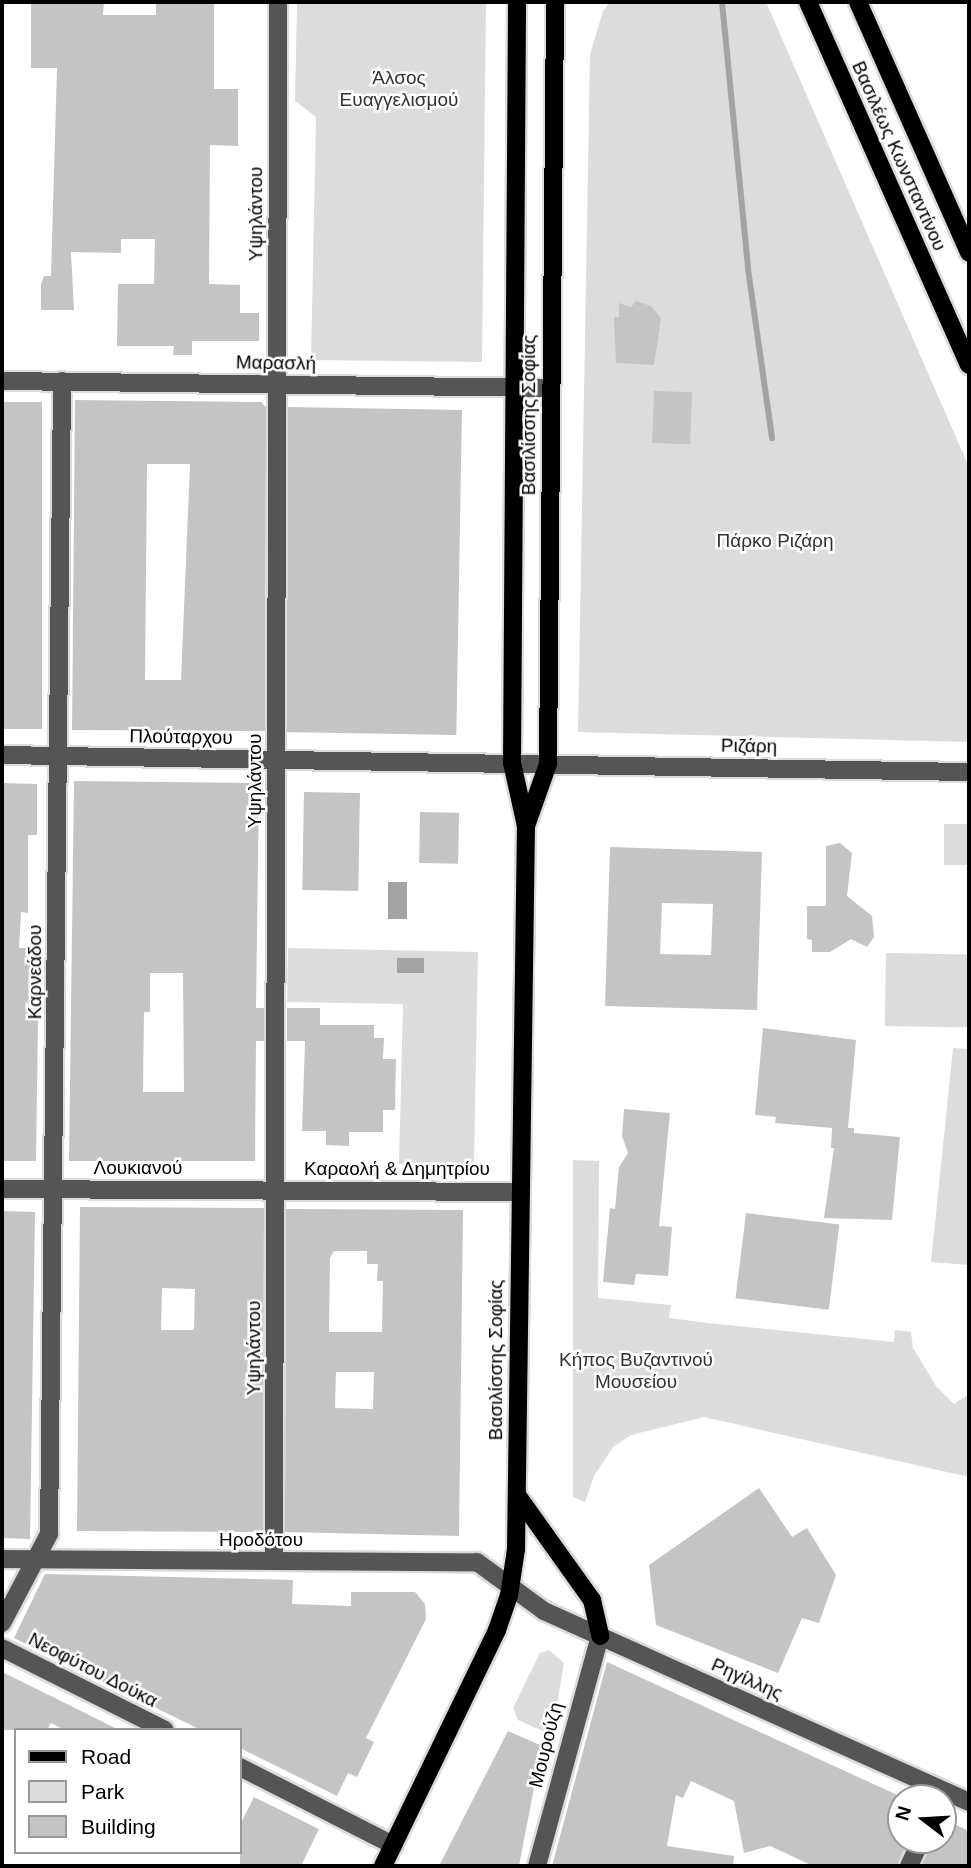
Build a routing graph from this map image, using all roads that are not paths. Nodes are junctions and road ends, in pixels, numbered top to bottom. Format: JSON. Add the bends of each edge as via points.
{"nodes":[{"id":1,"x":278,"y":2,"type":"edge"},
{"id":2,"x":555,"y":2,"type":"edge"},
{"id":3,"x":808,"y":2,"type":"edge"},
{"id":4,"x":858,"y":2,"type":"edge"},
{"id":5,"x":515,"y":6,"type":"edge"},
{"id":6,"x":969,"y":253,"type":"edge"},
{"id":7,"x":965,"y":346,"type":"edge"},
{"id":8,"x":969,"y":365,"type":"edge"},
{"id":9,"x":2,"y":380,"type":"edge"},
{"id":10,"x":62,"y":381,"type":"junction"},
{"id":11,"x":277,"y":384,"type":"junction"},
{"id":12,"x":513,"y":387,"type":"junction"},
{"id":13,"x":550,"y":387,"type":"junction"},
{"id":14,"x":2,"y":755,"type":"edge"},
{"id":15,"x":57,"y":755,"type":"junction"},
{"id":16,"x":276,"y":760,"type":"junction"},
{"id":17,"x":520,"y":763,"type":"junction"},
{"id":18,"x":548,"y":764,"type":"junction"},
{"id":19,"x":969,"y":772,"type":"edge"},
{"id":20,"x":526,"y":825,"type":"junction"},
{"id":21,"x":2,"y":1189,"type":"edge"},
{"id":22,"x":55,"y":1189,"type":"junction"},
{"id":23,"x":275,"y":1189,"type":"junction"},
{"id":24,"x":519,"y":1192,"type":"junction"},
{"id":25,"x":517,"y":1495,"type":"junction"},
{"id":26,"x":2,"y":1559,"type":"edge"},
{"id":27,"x":36,"y":1559,"type":"junction"},
{"id":28,"x":274,"y":1561,"type":"junction"},
{"id":29,"x":511,"y":1587,"type":"junction"},
{"id":30,"x":2,"y":1623,"type":"edge"},
{"id":31,"x":600,"y":1636,"type":"junction"},
{"id":32,"x":2,"y":1648,"type":"edge"},
{"id":33,"x":161,"y":1728,"type":"edge"},
{"id":34,"x":242,"y":1768,"type":"edge"},
{"id":35,"x":919,"y":1784,"type":"edge"},
{"id":36,"x":393,"y":1845,"type":"junction"},
{"id":37,"x":383,"y":1866,"type":"edge"},
{"id":38,"x":537,"y":1866,"type":"edge"}],
"edges":[{"from":1,"to":11,"type":"street","name":"Υψηλάντου"},
{"from":2,"to":13,"type":"main road","name":"Βασιλίσσης Σοφίας"},
{"from":3,"to":7,"type":"main road","name":"Βασιλέως Κωνσταντίνου"},
{"from":4,"to":6,"type":"main road","name":"Βασιλέως Κωνσταντίνου"},
{"from":5,"to":12,"type":"main road","name":"Βασιλίσσης Σοφίας"},
{"from":7,"to":8,"type":"main road","name":"Βασιλέως Κωνσταντίνου"},
{"from":9,"to":10,"type":"street","name":"Μαρασλή"},
{"from":10,"to":11,"type":"street","name":"Μαρασλή"},
{"from":10,"to":15,"type":"street","name":"Καρνεάδου"},
{"from":11,"to":12,"type":"street","name":"Μαρασλή"},
{"from":11,"to":16,"type":"street","name":"Υψηλάντου"},
{"from":12,"to":13,"type":"street","name":"Μαρασλή"},
{"from":12,"to":17,"type":"main road","name":"Βασιλίσσης Σοφίας"},
{"from":13,"to":18,"type":"main road","name":"Βασιλίσσης Σοφίας"},
{"from":14,"to":15,"type":"street","name":"Πλούταρχου"},
{"from":15,"to":16,"type":"street","name":"Πλούταρχου"},
{"from":15,"to":22,"type":"street","name":"Καρνεάδου"},
{"from":16,"to":17,"type":"street","name":"Πλούταρχου"},
{"from":16,"to":23,"type":"street","name":"Υψηλάντου"},
{"from":17,"to":18,"type":"street","name":"Ριζάρη"},
{"from":17,"to":20,"type":"main road","name":"Βασιλίσσης Σοφίας"},
{"from":18,"to":19,"type":"street","name":"Ριζάρη"},
{"from":18,"to":20,"type":"main road","name":"Βασιλίσσης Σοφίας"},
{"from":20,"to":24,"type":"main road","name":"Βασιλίσσης Σοφίας"},
{"from":21,"to":22,"type":"street","name":"Λουκιανού"},
{"from":22,"to":23,"type":"street","name":"Λουκιανού"},
{"from":22,"to":27,"type":"street","name":"Καρνεάδου","via":[[49,1534]]},
{"from":23,"to":24,"type":"street","name":"Καραολή & Δημητρίου"},
{"from":23,"to":28,"type":"street","name":"Υψηλάντου"},
{"from":24,"to":25,"type":"main road","name":"Βασιλίσσης Σοφίας"},
{"from":25,"to":29,"type":"main road","name":"Βασιλίσσης Σοφίας"},
{"from":25,"to":31,"type":"main road","via":[[592,1600]]},
{"from":26,"to":27,"type":"street","name":"Ηροδότου"},
{"from":27,"to":28,"type":"street","name":"Ηροδότου"},
{"from":27,"to":30,"type":"street","name":"Καρνεάδου"},
{"from":28,"to":29,"type":"street","name":"Ηροδότου","via":[[477,1562]]},
{"from":29,"to":31,"type":"street","name":"Ρηγίλλης","via":[[544,1611]]},
{"from":29,"to":36,"type":"main road","name":"Βασιλίσσης Σοφίας","via":[[490,1646]]},
{"from":31,"to":35,"type":"street","name":"Ρηγίλλης"},
{"from":31,"to":38,"type":"street","name":"Μουρούζη"},
{"from":32,"to":33,"type":"street","name":"Νεοφύτου Δούκα"},
{"from":34,"to":36,"type":"street"},
{"from":36,"to":37,"type":"main road","name":"Βασιλίσσης Σοφίας"}]}
